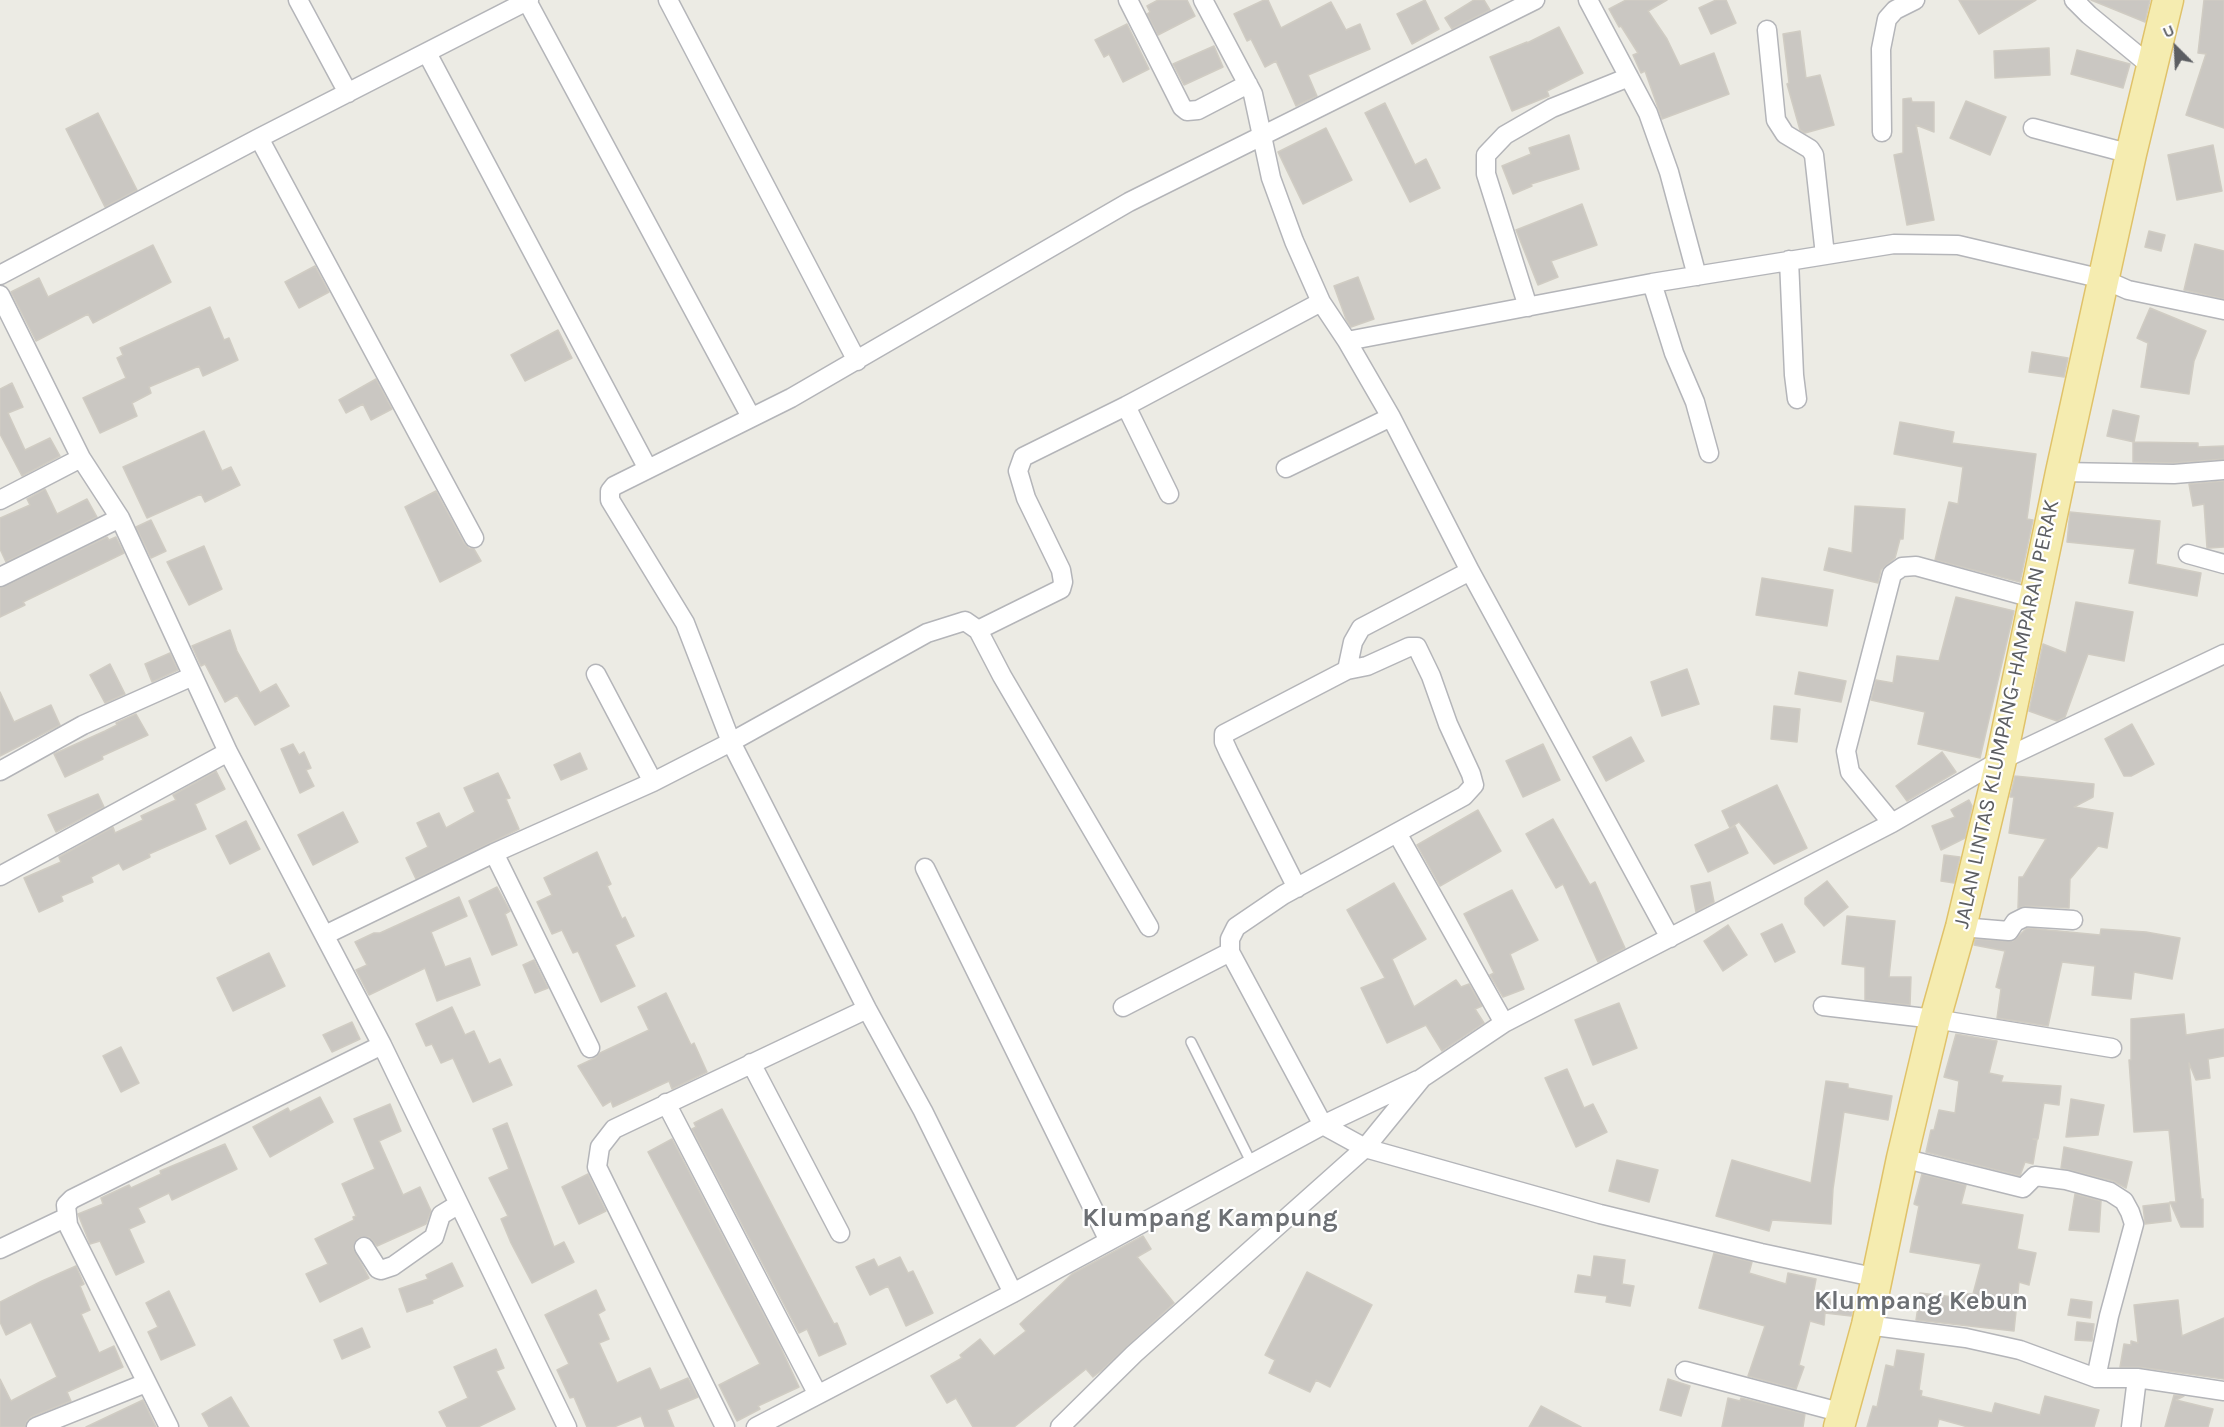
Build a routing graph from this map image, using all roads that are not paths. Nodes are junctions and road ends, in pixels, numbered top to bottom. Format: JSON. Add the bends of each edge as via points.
{"nodes":[{"id":1,"x":298,"y":0,"type":"edge"},
{"id":2,"x":668,"y":0,"type":"edge"},
{"id":3,"x":1128,"y":0,"type":"edge"},
{"id":4,"x":1203,"y":0,"type":"edge"},
{"id":5,"x":1535,"y":0,"type":"edge"},
{"id":6,"x":1588,"y":0,"type":"edge"},
{"id":7,"x":1915,"y":0,"type":"edge"},
{"id":8,"x":2074,"y":0,"type":"edge"},
{"id":9,"x":2168,"y":0,"type":"edge"},
{"id":10,"x":528,"y":1,"type":"edge"},
{"id":11,"x":1498,"y":8,"type":"edge"},
{"id":12,"x":1767,"y":30,"type":"dead end"},
{"id":13,"x":427,"y":53,"type":"junction"},
{"id":14,"x":2152,"y":67,"type":"junction"},
{"id":15,"x":1629,"y":77,"type":"junction"},
{"id":16,"x":1248,"y":84,"type":"junction"},
{"id":17,"x":348,"y":93,"type":"junction"},
{"id":18,"x":2033,"y":128,"type":"dead end"},
{"id":19,"x":1882,"y":132,"type":"dead end"},
{"id":20,"x":1262,"y":137,"type":"junction"},
{"id":21,"x":259,"y":138,"type":"junction"},
{"id":22,"x":2131,"y":154,"type":"junction"},
{"id":23,"x":1825,"y":255,"type":"junction"},
{"id":24,"x":1789,"y":260,"type":"junction"},
{"id":25,"x":0,"y":275,"type":"edge"},
{"id":26,"x":1697,"y":276,"type":"junction"},
{"id":27,"x":2103,"y":279,"type":"junction"},
{"id":28,"x":1652,"y":283,"type":"junction"},
{"id":29,"x":0,"y":295,"type":"edge"},
{"id":30,"x":1321,"y":302,"type":"junction"},
{"id":31,"x":1528,"y":307,"type":"junction"},
{"id":32,"x":2224,"y":310,"type":"edge"},
{"id":33,"x":1347,"y":341,"type":"junction"},
{"id":34,"x":857,"y":361,"type":"junction"},
{"id":35,"x":1797,"y":399,"type":"dead end"},
{"id":36,"x":1126,"y":406,"type":"junction"},
{"id":37,"x":752,"y":417,"type":"junction"},
{"id":38,"x":1390,"y":417,"type":"junction"},
{"id":39,"x":1709,"y":453,"type":"dead end"},
{"id":40,"x":81,"y":458,"type":"junction"},
{"id":41,"x":1286,"y":468,"type":"dead end"},
{"id":42,"x":648,"y":469,"type":"junction"},
{"id":43,"x":2224,"y":470,"type":"edge"},
{"id":44,"x":2061,"y":472,"type":"junction"},
{"id":45,"x":1169,"y":494,"type":"dead end"},
{"id":46,"x":0,"y":500,"type":"edge"},
{"id":47,"x":120,"y":518,"type":"junction"},
{"id":48,"x":474,"y":538,"type":"dead end"},
{"id":49,"x":2188,"y":554,"type":"dead end"},
{"id":50,"x":2224,"y":564,"type":"edge"},
{"id":51,"x":1470,"y":571,"type":"junction"},
{"id":52,"x":0,"y":577,"type":"edge"},
{"id":53,"x":2033,"y":598,"type":"junction"},
{"id":54,"x":978,"y":630,"type":"junction"},
{"id":55,"x":2224,"y":654,"type":"edge"},
{"id":56,"x":1347,"y":670,"type":"junction"},
{"id":57,"x":596,"y":674,"type":"dead end"},
{"id":58,"x":193,"y":676,"type":"junction"},
{"id":59,"x":731,"y":742,"type":"junction"},
{"id":60,"x":228,"y":752,"type":"junction"},
{"id":61,"x":2001,"y":760,"type":"junction"},
{"id":62,"x":0,"y":771,"type":"edge"},
{"id":63,"x":652,"y":782,"type":"junction"},
{"id":64,"x":1892,"y":824,"type":"junction"},
{"id":65,"x":1397,"y":833,"type":"junction"},
{"id":66,"x":494,"y":853,"type":"junction"},
{"id":67,"x":925,"y":868,"type":"dead end"},
{"id":68,"x":0,"y":876,"type":"edge"},
{"id":69,"x":1297,"y":888,"type":"junction"},
{"id":70,"x":2073,"y":920,"type":"dead end"},
{"id":71,"x":1149,"y":927,"type":"dead end"},
{"id":72,"x":1961,"y":927,"type":"junction"},
{"id":73,"x":325,"y":935,"type":"junction"},
{"id":74,"x":1670,"y":938,"type":"junction"},
{"id":75,"x":1230,"y":952,"type":"junction"},
{"id":76,"x":1123,"y":1006,"type":"dead end"},
{"id":77,"x":1823,"y":1006,"type":"dead end"},
{"id":78,"x":867,"y":1009,"type":"junction"},
{"id":79,"x":1935,"y":1019,"type":"junction"},
{"id":80,"x":1504,"y":1023,"type":"junction"},
{"id":81,"x":1191,"y":1042,"type":"dead end"},
{"id":82,"x":382,"y":1045,"type":"junction"},
{"id":83,"x":590,"y":1048,"type":"dead end"},
{"id":84,"x":2112,"y":1048,"type":"dead end"},
{"id":85,"x":751,"y":1063,"type":"junction"},
{"id":86,"x":1422,"y":1078,"type":"junction"},
{"id":87,"x":666,"y":1103,"type":"junction"},
{"id":88,"x":1323,"y":1125,"type":"junction"},
{"id":89,"x":1365,"y":1148,"type":"junction"},
{"id":90,"x":1902,"y":1158,"type":"junction"},
{"id":91,"x":1252,"y":1164,"type":"junction"},
{"id":92,"x":459,"y":1204,"type":"junction"},
{"id":93,"x":67,"y":1217,"type":"junction"},
{"id":94,"x":840,"y":1233,"type":"dead end"},
{"id":95,"x":1109,"y":1241,"type":"junction"},
{"id":96,"x":364,"y":1247,"type":"dead end"},
{"id":97,"x":0,"y":1249,"type":"edge"},
{"id":98,"x":1878,"y":1278,"type":"junction"},
{"id":99,"x":1013,"y":1293,"type":"junction"},
{"id":100,"x":1867,"y":1325,"type":"junction"},
{"id":101,"x":1685,"y":1371,"type":"dead end"},
{"id":102,"x":2096,"y":1378,"type":"junction"},
{"id":103,"x":2137,"y":1378,"type":"junction"},
{"id":104,"x":146,"y":1383,"type":"junction"},
{"id":105,"x":2224,"y":1391,"type":"edge"},
{"id":106,"x":818,"y":1394,"type":"junction"},
{"id":107,"x":1841,"y":1420,"type":"edge"},
{"id":108,"x":36,"y":1427,"type":"edge"},
{"id":109,"x":169,"y":1427,"type":"edge"},
{"id":110,"x":567,"y":1427,"type":"edge"},
{"id":111,"x":725,"y":1427,"type":"edge"},
{"id":112,"x":756,"y":1427,"type":"edge"},
{"id":113,"x":1060,"y":1427,"type":"edge"},
{"id":114,"x":2131,"y":1427,"type":"edge"}],
"edges":[{"from":1,"to":17,"type":"street"},
{"from":2,"to":34,"type":"street"},
{"from":3,"to":16,"type":"street","via":[[1187,111],[1198,110]]},
{"from":4,"to":16,"type":"street"},
{"from":5,"to":11,"type":"street"},
{"from":6,"to":15,"type":"street"},
{"from":7,"to":19,"type":"street","via":[[1895,10],[1887,20],[1881,49]]},
{"from":8,"to":14,"type":"street"},
{"from":9,"to":14,"type":"main road","name":"JALAN LINTAS KLUMPANG–HAMPARAN PERAK"},
{"from":10,"to":13,"type":"street"},
{"from":10,"to":37,"type":"street"},
{"from":11,"to":20,"type":"street"},
{"from":12,"to":23,"type":"street","via":[[1776,120],[1785,134],[1814,155]]},
{"from":13,"to":17,"type":"street"},
{"from":13,"to":42,"type":"street"},
{"from":14,"to":22,"type":"main road","name":"JALAN LINTAS KLUMPANG–HAMPARAN PERAK"},
{"from":15,"to":26,"type":"street","via":[[1648,113],[1669,172]]},
{"from":15,"to":31,"type":"street","via":[[1552,108],[1505,135],[1486,155],[1486,174]]},
{"from":16,"to":20,"type":"street"},
{"from":17,"to":21,"type":"street"},
{"from":18,"to":22,"type":"street"},
{"from":20,"to":30,"type":"street","via":[[1271,178]]},
{"from":20,"to":34,"type":"street","via":[[1129,202]]},
{"from":21,"to":25,"type":"street"},
{"from":21,"to":48,"type":"street"},
{"from":22,"to":27,"type":"main road","name":"JALAN LINTAS KLUMPANG–HAMPARAN PERAK"},
{"from":23,"to":24,"type":"street"},
{"from":23,"to":27,"type":"street","via":[[1894,244],[1958,245]]},
{"from":24,"to":26,"type":"street"},
{"from":24,"to":35,"type":"street"},
{"from":26,"to":28,"type":"street"},
{"from":27,"to":32,"type":"street","via":[[2128,290]]},
{"from":27,"to":44,"type":"main road","name":"JALAN LINTAS KLUMPANG–HAMPARAN PERAK"},
{"from":28,"to":31,"type":"street"},
{"from":28,"to":39,"type":"street"},
{"from":29,"to":40,"type":"street"},
{"from":30,"to":33,"type":"street"},
{"from":30,"to":36,"type":"street"},
{"from":31,"to":33,"type":"street"},
{"from":33,"to":38,"type":"street"},
{"from":34,"to":37,"type":"street"},
{"from":36,"to":45,"type":"street"},
{"from":36,"to":54,"type":"street","via":[[1023,457],[1018,471],[1026,498],[1061,570],[1063,582],[1061,589]]},
{"from":37,"to":42,"type":"street"},
{"from":38,"to":41,"type":"street"},
{"from":38,"to":51,"type":"street"},
{"from":40,"to":46,"type":"street"},
{"from":40,"to":47,"type":"street"},
{"from":42,"to":59,"type":"street","via":[[614,486],[610,500],[685,623]]},
{"from":43,"to":44,"type":"street","via":[[2174,474]]},
{"from":44,"to":53,"type":"main road","name":"JALAN LINTAS KLUMPANG–HAMPARAN PERAK"},
{"from":47,"to":52,"type":"street"},
{"from":47,"to":58,"type":"street"},
{"from":49,"to":50,"type":"street"},
{"from":51,"to":56,"type":"street","via":[[1361,628],[1353,642]]},
{"from":51,"to":74,"type":"street"},
{"from":53,"to":61,"type":"main road","name":"JALAN LINTAS KLUMPANG–HAMPARAN PERAK"},
{"from":53,"to":64,"type":"street","via":[[1916,566],[1902,567],[1892,574],[1846,751],[1850,772]]},
{"from":54,"to":59,"type":"street","via":[[965,621],[927,633]]},
{"from":54,"to":71,"type":"street"},
{"from":55,"to":61,"type":"street"},
{"from":56,"to":65,"type":"street","via":[[1367,666],[1410,646],[1417,647],[1474,781],[1473,788],[1464,796]]},
{"from":56,"to":69,"type":"street","via":[[1224,734],[1228,753]]},
{"from":57,"to":63,"type":"street"},
{"from":58,"to":60,"type":"street"},
{"from":58,"to":62,"type":"street","via":[[83,725]]},
{"from":59,"to":63,"type":"street"},
{"from":59,"to":78,"type":"street"},
{"from":60,"to":68,"type":"street"},
{"from":60,"to":73,"type":"street"},
{"from":61,"to":64,"type":"street"},
{"from":61,"to":72,"type":"main road","name":"JALAN LINTAS KLUMPANG–HAMPARAN PERAK"},
{"from":63,"to":66,"type":"street"},
{"from":64,"to":74,"type":"street"},
{"from":65,"to":69,"type":"street"},
{"from":65,"to":80,"type":"street"},
{"from":66,"to":73,"type":"street"},
{"from":66,"to":83,"type":"street"},
{"from":67,"to":95,"type":"street"},
{"from":69,"to":75,"type":"street","via":[[1236,927],[1230,939]]},
{"from":70,"to":72,"type":"street","via":[[2025,917],[2015,922],[2009,932]]},
{"from":72,"to":79,"type":"main road","name":"JALAN LINTAS KLUMPANG–HAMPARAN PERAK"},
{"from":73,"to":82,"type":"street"},
{"from":74,"to":80,"type":"street"},
{"from":75,"to":76,"type":"street"},
{"from":75,"to":88,"type":"street"},
{"from":77,"to":79,"type":"street"},
{"from":78,"to":85,"type":"street"},
{"from":78,"to":99,"type":"street","via":[[923,1111]]},
{"from":79,"to":84,"type":"street"},
{"from":79,"to":90,"type":"main road","name":"JALAN LINTAS KLUMPANG–HAMPARAN PERAK"},
{"from":80,"to":86,"type":"street"},
{"from":81,"to":91,"type":"lane"},
{"from":82,"to":92,"type":"street"},
{"from":82,"to":93,"type":"street","via":[[72,1199],[66,1205]]},
{"from":85,"to":87,"type":"street"},
{"from":85,"to":94,"type":"street"},
{"from":86,"to":88,"type":"street"},
{"from":86,"to":89,"type":"street"},
{"from":87,"to":106,"type":"street"},
{"from":87,"to":111,"type":"street","via":[[614,1129],[600,1147],[597,1167]]},
{"from":88,"to":89,"type":"street"},
{"from":88,"to":91,"type":"street"},
{"from":89,"to":98,"type":"street","via":[[1668,1231]]},
{"from":89,"to":113,"type":"street","via":[[1134,1354]]},
{"from":90,"to":98,"type":"main road","name":"JALAN LINTAS KLUMPANG–HAMPARAN PERAK"},
{"from":90,"to":102,"type":"street","via":[[2023,1188],[2035,1176],[2066,1180],[2109,1192],[2124,1201],[2134,1224]]},
{"from":91,"to":95,"type":"street"},
{"from":92,"to":96,"type":"street","via":[[441,1215],[434,1237],[393,1266],[378,1269]]},
{"from":92,"to":110,"type":"street"},
{"from":93,"to":97,"type":"street"},
{"from":93,"to":104,"type":"street"},
{"from":95,"to":99,"type":"street"},
{"from":98,"to":100,"type":"main road","name":"JALAN LINTAS KLUMPANG–HAMPARAN PERAK"},
{"from":99,"to":106,"type":"street"},
{"from":100,"to":102,"type":"street","via":[[1966,1338],[2020,1350]]},
{"from":100,"to":107,"type":"main road","name":"JALAN LINTAS KLUMPANG–HAMPARAN PERAK"},
{"from":101,"to":107,"type":"street"},
{"from":102,"to":103,"type":"street"},
{"from":103,"to":105,"type":"street"},
{"from":103,"to":114,"type":"street"},
{"from":104,"to":108,"type":"street"},
{"from":104,"to":109,"type":"street"},
{"from":106,"to":112,"type":"street"}]}
